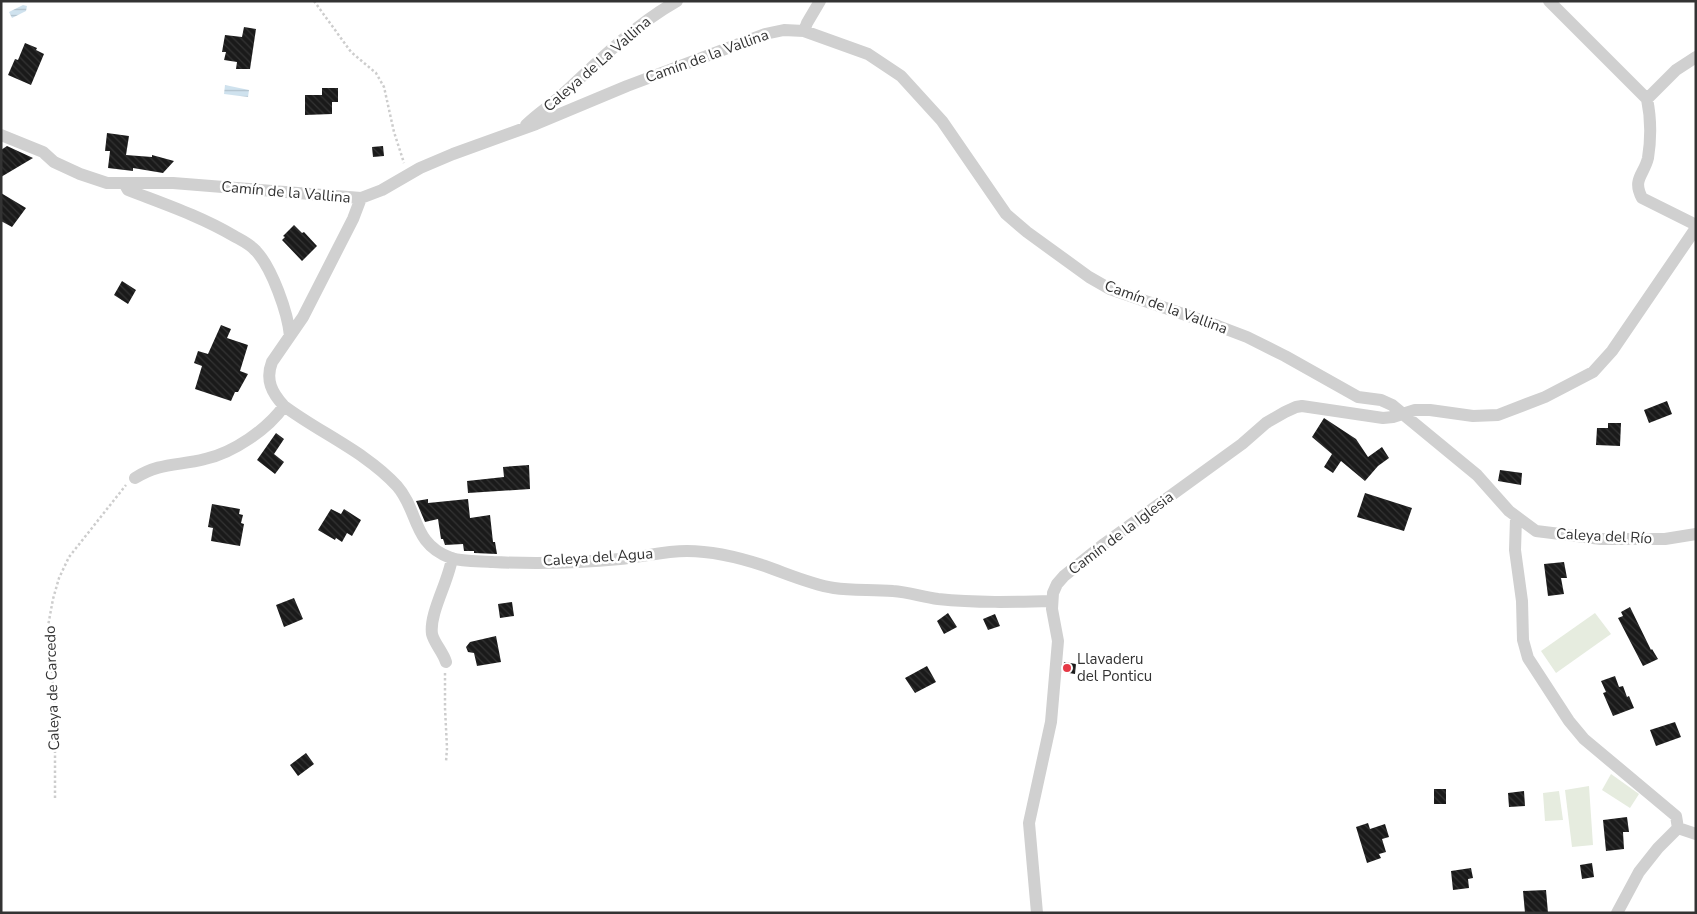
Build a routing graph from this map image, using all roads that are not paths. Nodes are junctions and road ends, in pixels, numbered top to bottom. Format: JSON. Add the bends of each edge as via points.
{"nodes":[{"id":1,"x":677,"y":1,"type":"edge"},
{"id":2,"x":820,"y":1,"type":"edge"},
{"id":3,"x":1549,"y":1,"type":"edge"},
{"id":4,"x":804,"y":31,"type":"junction"},
{"id":5,"x":1696,"y":57,"type":"edge"},
{"id":6,"x":1647,"y":100,"type":"junction"},
{"id":7,"x":520,"y":130,"type":"junction"},
{"id":8,"x":1,"y":135,"type":"edge"},
{"id":9,"x":124,"y":183,"type":"junction"},
{"id":10,"x":361,"y":198,"type":"junction"},
{"id":11,"x":1696,"y":226,"type":"edge"},
{"id":12,"x":290,"y":336,"type":"junction"},
{"id":13,"x":284,"y":406,"type":"junction"},
{"id":14,"x":1404,"y":413,"type":"junction"},
{"id":15,"x":135,"y":478,"type":"road end"},
{"id":16,"x":1516,"y":518,"type":"junction"},
{"id":17,"x":1696,"y":534,"type":"edge"},
{"id":18,"x":452,"y":558,"type":"junction"},
{"id":19,"x":1052,"y":601,"type":"junction"},
{"id":20,"x":446,"y":662,"type":"road end"},
{"id":21,"x":1678,"y":828,"type":"junction"},
{"id":22,"x":1696,"y":834,"type":"edge"},
{"id":23,"x":1037,"y":913,"type":"edge"},
{"id":24,"x":1617,"y":913,"type":"edge"}],
"edges":[{"from":1,"to":7,"type":"street","name":"Caleya de La Vallina","via":[[621,41]]},
{"from":2,"to":4,"type":"street"},
{"from":3,"to":6,"type":"street"},
{"from":4,"to":7,"type":"street","name":"Camín de la Vallina","via":[[784,30],[765,34]]},
{"from":4,"to":14,"type":"street","name":"Camín de la Vallina","via":[[868,54],[901,76],[942,121],[1006,214],[1089,276],[1110,289],[1247,338],[1344,390],[1381,400]]},
{"from":5,"to":6,"type":"street","via":[[1676,70]]},
{"from":6,"to":11,"type":"street","via":[[1651,114],[1648,158],[1637,182],[1639,192],[1642,198]]},
{"from":7,"to":10,"type":"street","name":"Camín de la Vallina","via":[[453,154]]},
{"from":8,"to":9,"type":"street","name":"Camín de la Vallina","via":[[43,152],[54,162],[80,174],[107,183]]},
{"from":9,"to":10,"type":"street","name":"Camín de la Vallina","via":[[173,183]]},
{"from":9,"to":12,"type":"street","via":[[128,190],[219,227],[256,250],[281,299],[289,321]]},
{"from":10,"to":12,"type":"street","name":"Caleya del Agua"},
{"from":11,"to":14,"type":"street","name":"Camín de la Iglesia","via":[[1612,351],[1593,372],[1545,397],[1498,415],[1473,416],[1415,410]]},
{"from":12,"to":13,"type":"street","name":"Caleya del Agua","via":[[269,370],[274,395]]},
{"from":13,"to":15,"type":"street","via":[[275,418],[230,451],[204,460],[158,466]]},
{"from":13,"to":18,"type":"street","name":"Caleya del Agua","via":[[380,471],[403,495],[423,536],[432,546]]},
{"from":14,"to":16,"type":"street","name":"Camín de la Vallina","via":[[1477,475]]},
{"from":14,"to":19,"type":"street","name":"Camín de la Iglesia","via":[[1383,418],[1302,406],[1285,412],[1064,576],[1057,584]]},
{"from":16,"to":17,"type":"street","name":"Caleya del Río","via":[[1536,531],[1601,539],[1665,539]]},
{"from":16,"to":21,"type":"street","via":[[1515,550],[1523,640],[1528,658],[1584,739],[1676,816]]},
{"from":18,"to":19,"type":"street","name":"Caleya del Agua","via":[[507,563],[586,561],[689,551],[738,558],[832,588],[894,591],[939,599],[1013,603]]},
{"from":18,"to":20,"type":"street","via":[[432,621],[432,636]]},
{"from":19,"to":23,"type":"street","name":"Camín de la Iglesia","via":[[1058,641],[1051,722],[1029,823]]},
{"from":21,"to":22,"type":"street"},
{"from":21,"to":24,"type":"street","via":[[1639,872]]}]}
